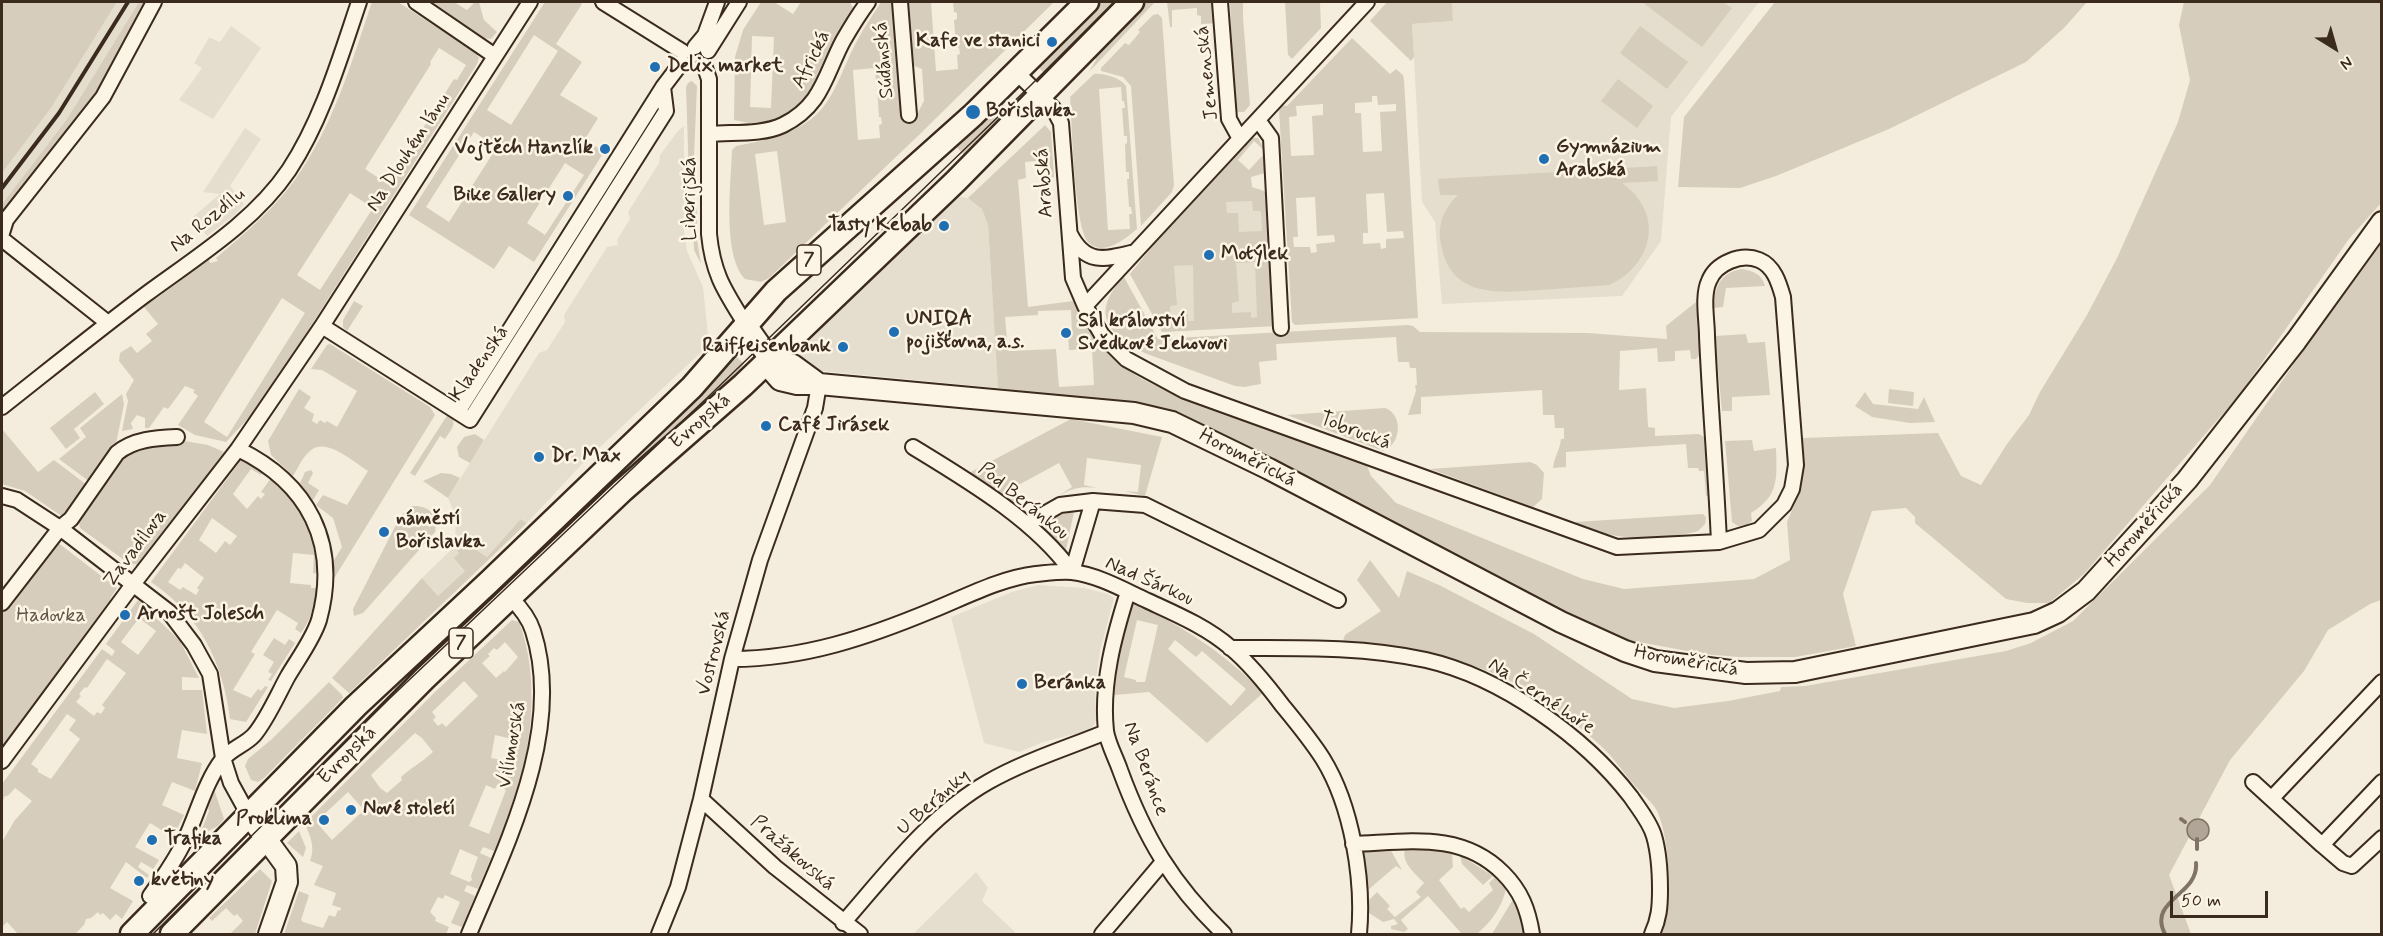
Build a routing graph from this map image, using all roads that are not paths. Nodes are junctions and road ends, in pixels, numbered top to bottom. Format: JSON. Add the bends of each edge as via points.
{"nodes":[{"id":1,"x":154,"y":2,"type":"edge"},
{"id":2,"x":359,"y":2,"type":"edge"},
{"id":3,"x":416,"y":2,"type":"edge"},
{"id":4,"x":530,"y":2,"type":"edge"},
{"id":5,"x":603,"y":2,"type":"edge"},
{"id":6,"x":717,"y":2,"type":"edge"},
{"id":7,"x":739,"y":2,"type":"edge"},
{"id":8,"x":868,"y":2,"type":"edge"},
{"id":9,"x":900,"y":2,"type":"edge"},
{"id":10,"x":1087,"y":2,"type":"edge"},
{"id":11,"x":1132,"y":2,"type":"edge"},
{"id":12,"x":1220,"y":2,"type":"edge"},
{"id":13,"x":1367,"y":2,"type":"edge"},
{"id":14,"x":692,"y":53,"type":"junction"},
{"id":15,"x":495,"y":56,"type":"junction"},
{"id":16,"x":704,"y":65,"type":"junction"},
{"id":17,"x":1016,"y":72,"type":"junction"},
{"id":18,"x":1040,"y":96,"type":"junction"},
{"id":19,"x":909,"y":115,"type":"dead end"},
{"id":20,"x":1258,"y":120,"type":"junction"},
{"id":21,"x":710,"y":134,"type":"junction"},
{"id":22,"x":1240,"y":139,"type":"junction"},
{"id":23,"x":2382,"y":222,"type":"edge"},
{"id":24,"x":1068,"y":230,"type":"junction"},
{"id":25,"x":2,"y":233,"type":"edge"},
{"id":26,"x":2,"y":239,"type":"edge"},
{"id":27,"x":1135,"y":252,"type":"junction"},
{"id":28,"x":1085,"y":306,"type":"junction"},
{"id":29,"x":108,"y":323,"type":"junction"},
{"id":30,"x":746,"y":325,"type":"junction"},
{"id":31,"x":322,"y":326,"type":"junction"},
{"id":32,"x":1281,"y":328,"type":"dead end"},
{"id":33,"x":770,"y":359,"type":"junction"},
{"id":34,"x":819,"y":384,"type":"junction"},
{"id":35,"x":2,"y":407,"type":"edge"},
{"id":36,"x":177,"y":437,"type":"dead end"},
{"id":37,"x":913,"y":447,"type":"dead end"},
{"id":38,"x":238,"y":448,"type":"junction"},
{"id":39,"x":2,"y":496,"type":"edge"},
{"id":40,"x":1094,"y":501,"type":"junction"},
{"id":41,"x":1030,"y":522,"type":"dead end"},
{"id":42,"x":60,"y":528,"type":"junction"},
{"id":43,"x":1719,"y":542,"type":"junction"},
{"id":44,"x":1072,"y":572,"type":"junction"},
{"id":45,"x":134,"y":583,"type":"junction"},
{"id":46,"x":1128,"y":591,"type":"junction"},
{"id":47,"x":510,"y":597,"type":"junction"},
{"id":48,"x":1338,"y":600,"type":"dead end"},
{"id":49,"x":2,"y":603,"type":"edge"},
{"id":50,"x":1230,"y":648,"type":"junction"},
{"id":51,"x":732,"y":659,"type":"junction"},
{"id":52,"x":2382,"y":682,"type":"edge"},
{"id":53,"x":1106,"y":732,"type":"junction"},
{"id":54,"x":223,"y":758,"type":"junction"},
{"id":55,"x":2,"y":761,"type":"edge"},
{"id":56,"x":2253,"y":782,"type":"dead end"},
{"id":57,"x":2382,"y":782,"type":"edge"},
{"id":58,"x":2272,"y":798,"type":"junction"},
{"id":59,"x":701,"y":799,"type":"junction"},
{"id":60,"x":248,"y":814,"type":"junction"},
{"id":61,"x":2382,"y":838,"type":"edge"},
{"id":62,"x":266,"y":839,"type":"junction"},
{"id":63,"x":1353,"y":844,"type":"junction"},
{"id":64,"x":2322,"y":845,"type":"junction"},
{"id":65,"x":1162,"y":863,"type":"junction"},
{"id":66,"x":150,"y":896,"type":"dead end"},
{"id":67,"x":843,"y":923,"type":"junction"},
{"id":68,"x":132,"y":934,"type":"edge"},
{"id":69,"x":172,"y":934,"type":"edge"},
{"id":70,"x":268,"y":934,"type":"edge"},
{"id":71,"x":469,"y":934,"type":"edge"},
{"id":72,"x":659,"y":934,"type":"edge"},
{"id":73,"x":860,"y":934,"type":"edge"},
{"id":74,"x":1102,"y":934,"type":"edge"},
{"id":75,"x":1224,"y":934,"type":"edge"},
{"id":76,"x":1359,"y":934,"type":"edge"},
{"id":77,"x":1532,"y":934,"type":"edge"},
{"id":78,"x":1653,"y":934,"type":"edge"}],
"edges":[{"from":1,"to":25,"type":"street","via":[[103,96],[6,220]]},
{"from":2,"to":29,"type":"street","name":"Na Rozdílu","via":[[316,120],[272,193],[233,229]]},
{"from":3,"to":15,"type":"street"},
{"from":4,"to":15,"type":"street","name":"Na Dlouhém lánu"},
{"from":5,"to":14,"type":"street"},
{"from":6,"to":14,"type":"street","name":"Kladenská","via":[[705,35]]},
{"from":7,"to":14,"type":"street","name":"Kladenská"},
{"from":8,"to":21,"type":"street","name":"Africká","via":[[843,42],[821,91],[806,109],[782,125]]},
{"from":9,"to":19,"type":"street","name":"Súdánská"},
{"from":10,"to":17,"type":"main road","name":"Evropská","number":"7"},
{"from":11,"to":18,"type":"main road","name":"Evropská","number":"7"},
{"from":12,"to":22,"type":"street","name":"Jemenská","via":[[1229,119]]},
{"from":13,"to":20,"type":"street"},
{"from":14,"to":16,"type":"street","via":[[709,59]]},
{"from":14,"to":16,"type":"street","via":[[692,67]]},
{"from":14,"to":31,"type":"street","name":"Kladenská","via":[[663,87],[666,111],[470,420]]},
{"from":15,"to":31,"type":"street","name":"Na Dlouhém lánu"},
{"from":16,"to":21,"type":"street","name":"Liberijská","via":[[709,79]]},
{"from":17,"to":18,"type":"street","name":"Arabská"},
{"from":17,"to":30,"type":"main road","name":"Evropská","number":"7","via":[[776,291]]},
{"from":18,"to":24,"type":"street","name":"Arabská","via":[[1061,123]]},
{"from":18,"to":33,"type":"main road","name":"Evropská","number":"7"},
{"from":20,"to":22,"type":"street"},
{"from":20,"to":32,"type":"street","via":[[1271,138]]},
{"from":21,"to":30,"type":"street","name":"Liberijská","via":[[711,260],[718,281]]},
{"from":22,"to":27,"type":"street"},
{"from":23,"to":34,"type":"main road","name":"Horoměřická","via":[[2296,341],[2187,480],[2093,583],[2058,612],[2034,623],[1795,672],[1746,673],[1688,666],[1625,651],[1172,422],[1134,413]]},
{"from":24,"to":27,"type":"street","name":"Arabská","via":[[1076,246],[1090,256],[1110,258]]},
{"from":24,"to":28,"type":"street","name":"Tobrucká","via":[[1073,278]]},
{"from":26,"to":29,"type":"street"},
{"from":27,"to":28,"type":"street"},
{"from":28,"to":43,"type":"street","name":"Tobrucká","via":[[1102,335],[1126,359],[1185,391],[1617,547]]},
{"from":29,"to":35,"type":"street","name":"Na Rozdílu"},
{"from":30,"to":33,"type":"main road"},
{"from":30,"to":60,"type":"main road","name":"Evropská","number":"7","via":[[692,387]]},
{"from":31,"to":38,"type":"street"},
{"from":33,"to":34,"type":"main road","name":"Horoměřická","via":[[780,380]]},
{"from":33,"to":47,"type":"main road","name":"Evropská","number":"7"},
{"from":34,"to":51,"type":"street","name":"Vostrovská","via":[[815,408],[760,560]]},
{"from":36,"to":42,"type":"street","via":[[127,445]]},
{"from":37,"to":44,"type":"street","name":"Pod Beránkou","via":[[961,476],[1027,525]]},
{"from":38,"to":45,"type":"street","name":"Zavadilova"},
{"from":38,"to":54,"type":"street","via":[[291,486],[307,509],[326,559],[327,580],[318,622],[254,735]]},
{"from":39,"to":42,"type":"street","via":[[17,500]]},
{"from":40,"to":41,"type":"street","name":"Pod Beránkou","via":[[1060,505]]},
{"from":40,"to":44,"type":"street","name":"Pod Beránkou"},
{"from":40,"to":48,"type":"street","name":"Pod Beránkou","via":[[1145,505]]},
{"from":42,"to":45,"type":"street"},
{"from":42,"to":49,"type":"street"},
{"from":43,"to":43,"type":"street","name":"Tobrucká","via":[[1759,530],[1773,518],[1792,489],[1796,465],[1783,297],[1778,279],[1758,259],[1733,260],[1720,266],[1708,282],[1706,296]]},
{"from":44,"to":46,"type":"street","name":"Nad Šárkou"},
{"from":44,"to":51,"type":"street","name":"Nad Šárkou","via":[[1033,574],[1005,582],[836,645],[788,656]]},
{"from":45,"to":54,"type":"street","via":[[169,612],[210,674]]},
{"from":45,"to":55,"type":"street","name":"Zavadilova"},
{"from":46,"to":50,"type":"street","name":"Nad Šárkou","via":[[1180,615]]},
{"from":46,"to":53,"type":"street","name":"Na Beránce","via":[[1108,672]]},
{"from":47,"to":62,"type":"main road","name":"Evropská","number":"7"},
{"from":47,"to":71,"type":"street","name":"Vilímovská","via":[[533,629],[541,666],[539,723],[530,778]]},
{"from":50,"to":63,"type":"street","name":"Nad Šárkou","via":[[1269,688],[1324,761],[1345,810]]},
{"from":50,"to":78,"type":"street","name":"Na Černé hoře","via":[[1329,649],[1427,661],[1501,689],[1566,732],[1617,779],[1654,835],[1660,875],[1659,919]]},
{"from":51,"to":59,"type":"street","name":"Vostrovská"},
{"from":52,"to":58,"type":"street"},
{"from":53,"to":65,"type":"street","name":"Na Beránce","via":[[1132,803]]},
{"from":53,"to":67,"type":"street","name":"U Beránky","via":[[1034,760],[964,799],[932,825]]},
{"from":54,"to":60,"type":"street"},
{"from":54,"to":66,"type":"street","via":[[210,778],[182,846]]},
{"from":56,"to":58,"type":"street"},
{"from":57,"to":64,"type":"street"},
{"from":58,"to":64,"type":"street"},
{"from":59,"to":67,"type":"street","name":"Pražákovská"},
{"from":59,"to":72,"type":"street","name":"Vostrovská","via":[[678,887]]},
{"from":60,"to":62,"type":"main road"},
{"from":60,"to":68,"type":"main road","name":"Evropská","number":"7"},
{"from":61,"to":64,"type":"street","via":[[2352,866]]},
{"from":62,"to":69,"type":"main road","name":"Evropská","number":"7"},
{"from":62,"to":70,"type":"main road","via":[[282,859],[287,873]]},
{"from":63,"to":76,"type":"street","name":"Nad Šárkou","via":[[1359,888]]},
{"from":63,"to":77,"type":"street","via":[[1433,841],[1465,847],[1489,860],[1517,888],[1528,910]]},
{"from":65,"to":74,"type":"street"},
{"from":65,"to":75,"type":"street","name":"Na Beránce","via":[[1198,909]]},
{"from":67,"to":73,"type":"street","name":"Pražákovská"}]}
